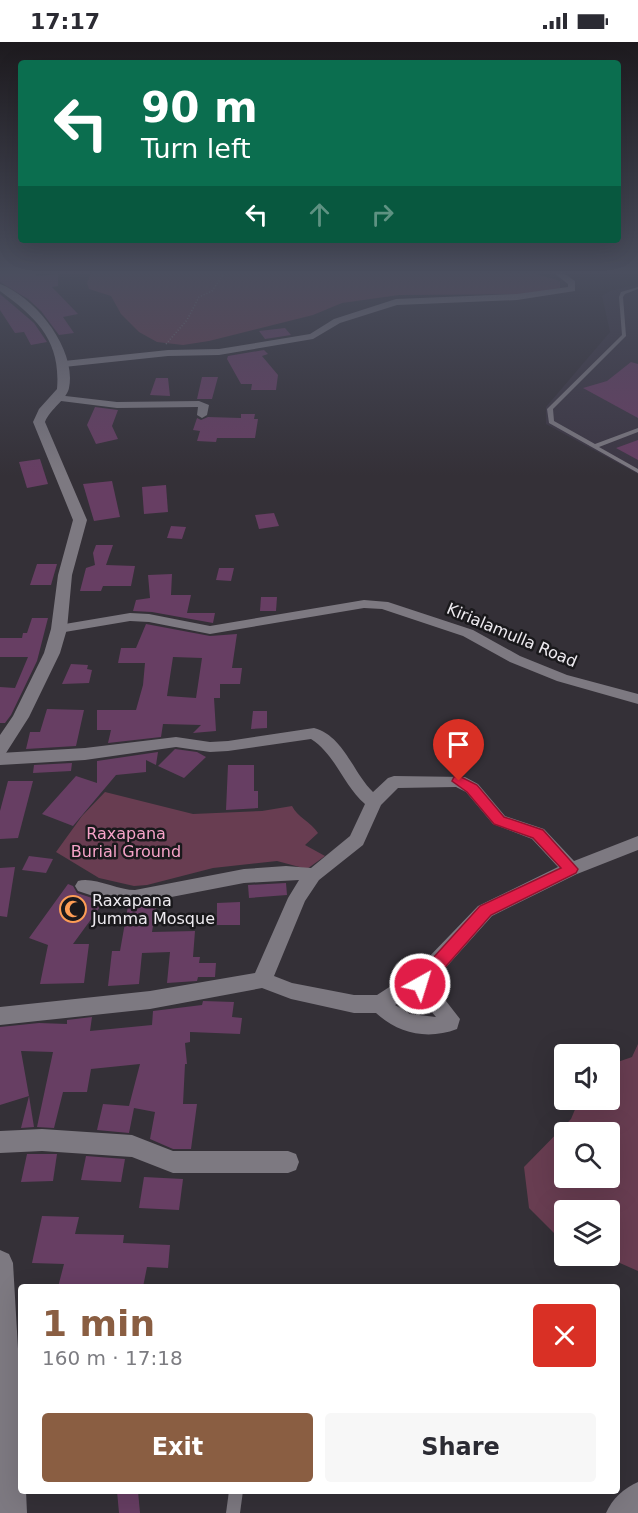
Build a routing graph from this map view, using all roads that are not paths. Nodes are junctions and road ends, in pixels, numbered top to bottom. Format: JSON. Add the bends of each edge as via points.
{"nodes":[{"id":1,"x":52,"y":339,"type":"edge"},
{"id":2,"x":298,"y":339,"type":"edge"},
{"id":3,"x":620,"y":339,"type":"edge"},
{"id":4,"x":64,"y":364,"type":"junction"},
{"id":5,"x":57,"y":398,"type":"junction"},
{"id":6,"x":202,"y":415,"type":"dead end"},
{"id":7,"x":638,"y":430,"type":"edge"},
{"id":8,"x":595,"y":446,"type":"junction"},
{"id":9,"x":638,"y":471,"type":"edge"},
{"id":10,"x":59,"y":629,"type":"junction"},
{"id":11,"x":638,"y":699,"type":"edge"},
{"id":12,"x":0,"y":749,"type":"edge"},
{"id":13,"x":0,"y":759,"type":"edge"},
{"id":14,"x":374,"y":802,"type":"junction"},
{"id":15,"x":638,"y":843,"type":"edge"},
{"id":16,"x":571,"y":869,"type":"junction"},
{"id":17,"x":313,"y":875,"type":"junction"},
{"id":18,"x":84,"y":886,"type":"dead end"},
{"id":19,"x":262,"y":980,"type":"junction"},
{"id":20,"x":420,"y":984,"type":"junction"},
{"id":21,"x":380,"y":1004,"type":"junction"},
{"id":22,"x":0,"y":1016,"type":"edge"},
{"id":23,"x":0,"y":1143,"type":"edge"},
{"id":24,"x":288,"y":1162,"type":"dead end"},
{"id":25,"x":0,"y":1263,"type":"edge"},
{"id":26,"x":236,"y":1494,"type":"edge"},
{"id":27,"x":638,"y":1496,"type":"edge"},
{"id":28,"x":12,"y":1513,"type":"edge"},
{"id":29,"x":233,"y":1513,"type":"edge"},
{"id":30,"x":620,"y":1513,"type":"edge"}],
"edges":[{"from":1,"to":4,"type":"main road"},
{"from":2,"to":4,"type":"street","via":[[219,352]]},
{"from":3,"to":8,"type":"lane","via":[[550,410],[551,422]]},
{"from":4,"to":5,"type":"main road","via":[[63,390]]},
{"from":5,"to":6,"type":"street","via":[[117,405],[199,404],[204,405]]},
{"from":5,"to":10,"type":"main road","via":[[43,411],[39,422],[80,520],[65,575]]},
{"from":7,"to":8,"type":"lane"},
{"from":8,"to":9,"type":"lane"},
{"from":10,"to":11,"type":"street","name":"Kirialamulla Road","via":[[130,617],[210,630],[383,604],[468,633],[515,659],[562,678]]},
{"from":10,"to":12,"type":"main road","via":[[44,673]]},
{"from":13,"to":14,"type":"street","via":[[85,754],[176,742],[228,746],[314,733],[325,739],[363,795]]},
{"from":14,"to":16,"type":"street","via":[[394,783],[459,781],[472,789],[499,820],[538,834]]},
{"from":14,"to":17,"type":"street","via":[[357,840]]},
{"from":15,"to":16,"type":"street"},
{"from":16,"to":20,"type":"street","via":[[485,911]]},
{"from":17,"to":18,"type":"street","via":[[277,873],[124,897]]},
{"from":17,"to":19,"type":"street","via":[[297,898]]},
{"from":19,"to":21,"type":"street","via":[[291,991],[354,1004]]},
{"from":19,"to":22,"type":"street","via":[[150,1000]]},
{"from":20,"to":21,"type":"street","via":[[401,990]]},
{"from":20,"to":21,"type":"street","via":[[450,1023],[420,1025],[399,1019]]},
{"from":23,"to":24,"type":"street","via":[[42,1140],[132,1146],[173,1162]]},
{"from":25,"to":28,"type":"main road"},
{"from":26,"to":29,"type":"lane"},
{"from":27,"to":30,"type":"street"}]}
